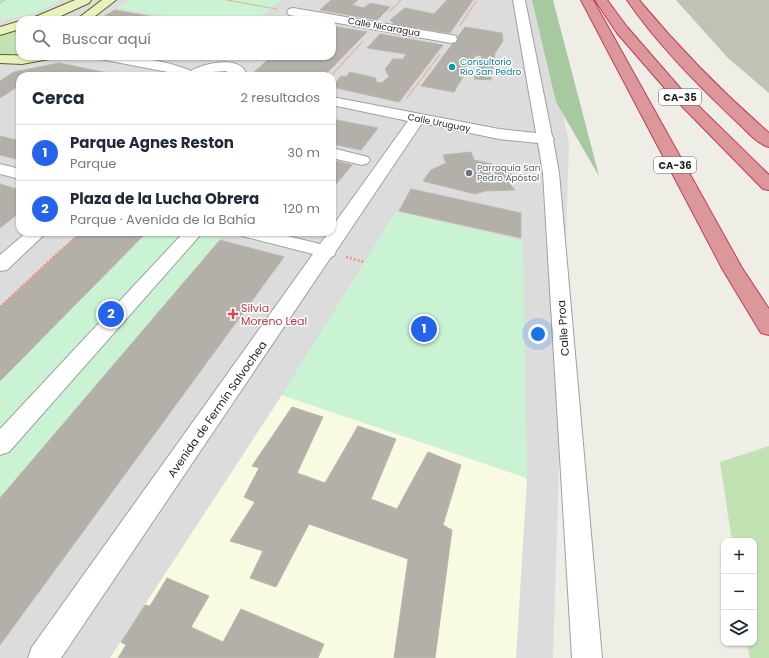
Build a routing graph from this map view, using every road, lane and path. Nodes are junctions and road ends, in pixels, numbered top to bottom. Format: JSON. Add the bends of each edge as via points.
{"nodes":[{"id":1,"x":5,"y":0,"type":"edge"},
{"id":2,"x":85,"y":0,"type":"edge"},
{"id":3,"x":110,"y":0,"type":"edge"},
{"id":4,"x":227,"y":0,"type":"edge"},
{"id":5,"x":477,"y":0,"type":"edge"},
{"id":6,"x":520,"y":0,"type":"edge"},
{"id":7,"x":586,"y":0,"type":"edge"},
{"id":8,"x":601,"y":0,"type":"edge"},
{"id":9,"x":633,"y":0,"type":"edge"},
{"id":10,"x":0,"y":2,"type":"edge"},
{"id":11,"x":272,"y":8,"type":"dead end"},
{"id":12,"x":50,"y":16,"type":"edge"},
{"id":13,"x":88,"y":16,"type":"edge"},
{"id":14,"x":289,"y":16,"type":"edge"},
{"id":15,"x":16,"y":25,"type":"edge"},
{"id":16,"x":2,"y":29,"type":"edge"},
{"id":17,"x":451,"y":39,"type":"junction"},
{"id":18,"x":7,"y":60,"type":"edge"},
{"id":19,"x":126,"y":60,"type":"edge"},
{"id":20,"x":231,"y":60,"type":"edge"},
{"id":21,"x":243,"y":60,"type":"edge"},
{"id":22,"x":217,"y":66,"type":"junction"},
{"id":23,"x":0,"y":67,"type":"edge"},
{"id":24,"x":186,"y":72,"type":"edge"},
{"id":25,"x":200,"y":72,"type":"edge"},
{"id":26,"x":237,"y":72,"type":"edge"},
{"id":27,"x":239,"y":72,"type":"edge"},
{"id":28,"x":336,"y":103,"type":"edge"},
{"id":29,"x":395,"y":114,"type":"junction"},
{"id":30,"x":417,"y":119,"type":"junction"},
{"id":31,"x":546,"y":139,"type":"junction"},
{"id":32,"x":769,"y":142,"type":"edge"},
{"id":33,"x":336,"y":154,"type":"edge"},
{"id":34,"x":362,"y":160,"type":"dead end"},
{"id":35,"x":0,"y":169,"type":"edge"},
{"id":36,"x":16,"y":173,"type":"edge"},
{"id":37,"x":769,"y":185,"type":"edge"},
{"id":38,"x":33,"y":236,"type":"edge"},
{"id":39,"x":77,"y":236,"type":"edge"},
{"id":40,"x":190,"y":236,"type":"edge"},
{"id":41,"x":264,"y":236,"type":"edge"},
{"id":42,"x":327,"y":252,"type":"junction"},
{"id":43,"x":0,"y":265,"type":"edge"},
{"id":44,"x":0,"y":307,"type":"edge"},
{"id":45,"x":769,"y":327,"type":"edge"},
{"id":46,"x":0,"y":445,"type":"edge"},
{"id":47,"x":43,"y":658,"type":"edge"},
{"id":48,"x":587,"y":658,"type":"edge"}],
"edges":[{"from":1,"to":10,"type":"path"},
{"from":2,"to":12,"type":"street"},
{"from":3,"to":13,"type":"street"},
{"from":4,"to":11,"type":"path"},
{"from":5,"to":17,"type":"path"},
{"from":6,"to":31,"type":"street","name":"Calle Proa"},
{"from":7,"to":45,"type":"highway","number":"CA-36","via":[[733,270]]},
{"from":8,"to":37,"type":"highway","number":"CA-35","via":[[634,45],[675,91]]},
{"from":9,"to":32,"type":"highway","number":"CA-35","via":[[672,48]]},
{"from":14,"to":17,"type":"street","name":"Calle Nicaragua","via":[[298,8]]},
{"from":15,"to":16,"type":"street"},
{"from":17,"to":29,"type":"path"},
{"from":18,"to":23,"type":"street"},
{"from":19,"to":24,"type":"street"},
{"from":20,"to":22,"type":"street"},
{"from":21,"to":27,"type":"street"},
{"from":22,"to":25,"type":"street"},
{"from":22,"to":26,"type":"street","via":[[231,68]]},
{"from":28,"to":29,"type":"street","name":"Calle Uruguay"},
{"from":29,"to":30,"type":"street","name":"Calle Uruguay"},
{"from":30,"to":31,"type":"street","name":"Calle Uruguay","via":[[499,134]]},
{"from":30,"to":42,"type":"street","name":"Avenida de Fermín Salvochea"},
{"from":31,"to":48,"type":"street","name":"Calle Proa","via":[[551,173]]},
{"from":33,"to":34,"type":"street"},
{"from":35,"to":36,"type":"street"},
{"from":38,"to":43,"type":"street"},
{"from":39,"to":44,"type":"path"},
{"from":40,"to":46,"type":"street"},
{"from":41,"to":42,"type":"street"},
{"from":42,"to":47,"type":"street","name":"Avenida de Fermín Salvochea"}]}
